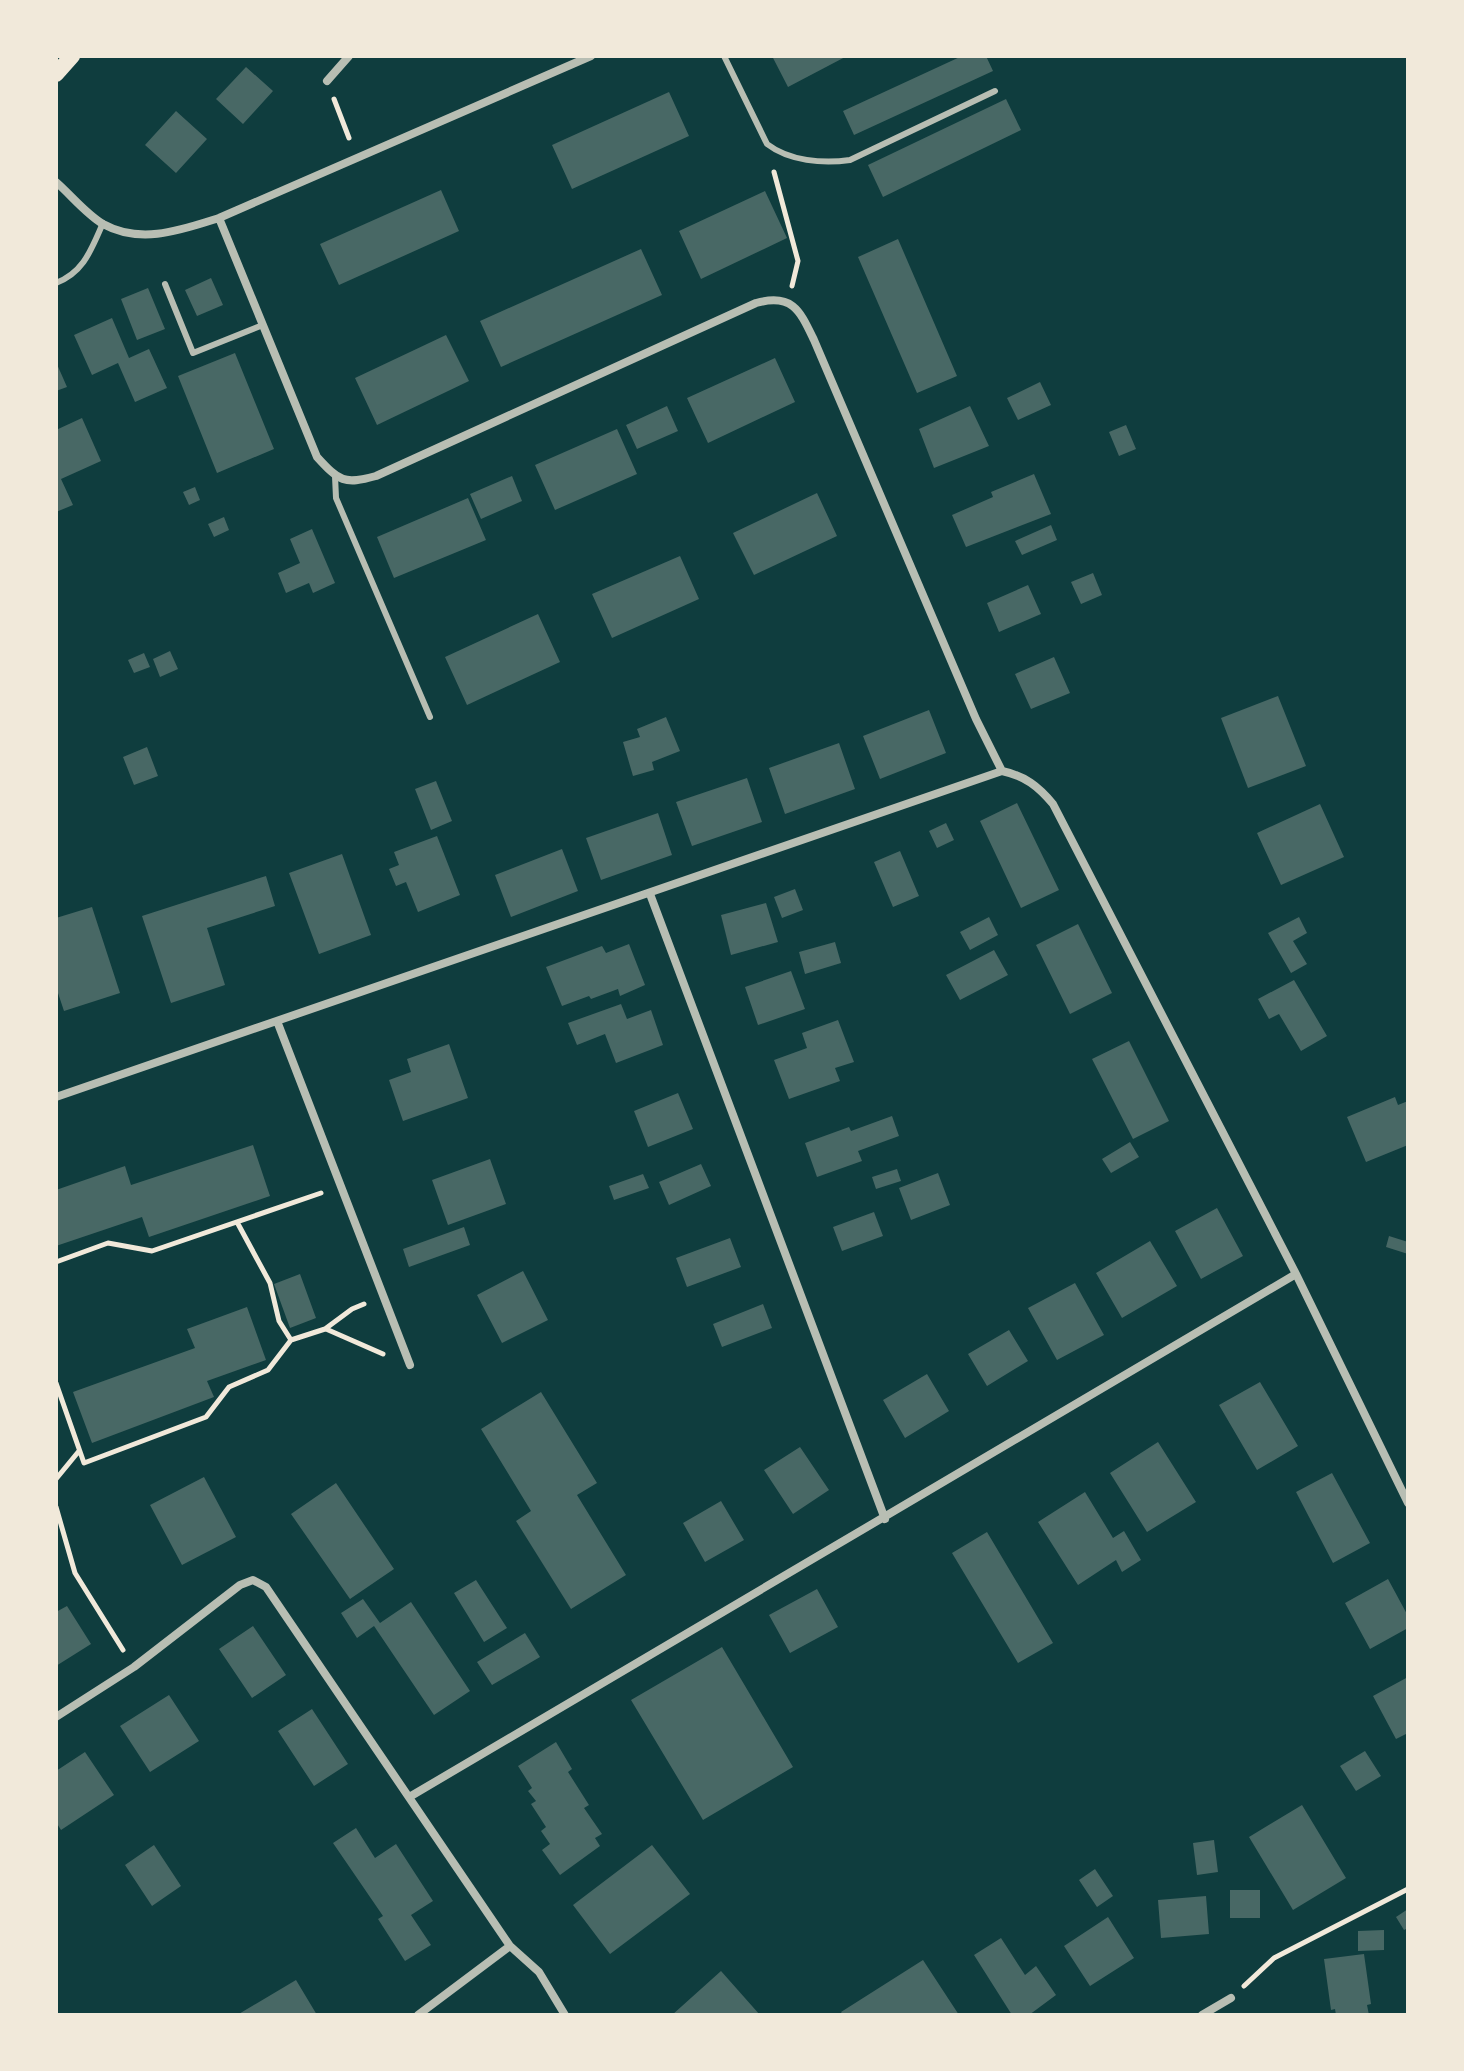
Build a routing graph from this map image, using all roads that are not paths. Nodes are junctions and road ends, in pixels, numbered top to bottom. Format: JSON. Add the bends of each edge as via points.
{"nodes":[{"id":1,"x":72,"y":56,"type":"edge"},
{"id":2,"x":349,"y":56,"type":"edge"},
{"id":3,"x":591,"y":56,"type":"edge"},
{"id":4,"x":724,"y":56,"type":"edge"},
{"id":5,"x":56,"y":74,"type":"edge"},
{"id":6,"x":327,"y":81,"type":"road end"},
{"id":7,"x":995,"y":91,"type":"dead end"},
{"id":8,"x":56,"y":182,"type":"edge"},
{"id":9,"x":219,"y":218,"type":"junction"},
{"id":10,"x":103,"y":223,"type":"junction"},
{"id":11,"x":56,"y":283,"type":"edge"},
{"id":12,"x":165,"y":284,"type":"dead end"},
{"id":13,"x":263,"y":325,"type":"junction"},
{"id":14,"x":335,"y":476,"type":"junction"},
{"id":15,"x":430,"y":717,"type":"dead end"},
{"id":16,"x":1002,"y":771,"type":"junction"},
{"id":17,"x":650,"y":894,"type":"junction"},
{"id":18,"x":277,"y":1021,"type":"junction"},
{"id":19,"x":56,"y":1097,"type":"edge"},
{"id":20,"x":1296,"y":1274,"type":"junction"},
{"id":21,"x":410,"y":1365,"type":"road end"},
{"id":22,"x":1408,"y":1503,"type":"edge"},
{"id":23,"x":885,"y":1519,"type":"junction"},
{"id":24,"x":56,"y":1717,"type":"edge"},
{"id":25,"x":411,"y":1796,"type":"junction"},
{"id":26,"x":510,"y":1946,"type":"junction"},
{"id":27,"x":1231,"y":1998,"type":"road end"},
{"id":28,"x":418,"y":2015,"type":"edge"},
{"id":29,"x":565,"y":2015,"type":"edge"},
{"id":30,"x":1202,"y":2015,"type":"edge"}],
"edges":[{"from":1,"to":5,"type":"main road"},
{"from":2,"to":6,"type":"street"},
{"from":3,"to":9,"type":"street"},
{"from":4,"to":7,"type":"lane","via":[[767,144],[827,164],[850,160]]},
{"from":8,"to":10,"type":"street"},
{"from":9,"to":10,"type":"street","via":[[175,232],[137,236]]},
{"from":9,"to":13,"type":"street"},
{"from":10,"to":11,"type":"lane","via":[[85,264]]},
{"from":12,"to":13,"type":"lane","via":[[193,353]]},
{"from":13,"to":14,"type":"street","via":[[317,457]]},
{"from":14,"to":15,"type":"lane","via":[[336,498]]},
{"from":14,"to":16,"type":"street","via":[[352,483],[376,476],[756,303],[788,302],[801,313],[814,340]]},
{"from":16,"to":17,"type":"street"},
{"from":16,"to":20,"type":"street","via":[[1040,788],[1053,804]]},
{"from":17,"to":18,"type":"street"},
{"from":17,"to":23,"type":"street"},
{"from":18,"to":19,"type":"street"},
{"from":18,"to":21,"type":"street"},
{"from":20,"to":22,"type":"street"},
{"from":20,"to":23,"type":"street"},
{"from":23,"to":25,"type":"street"},
{"from":24,"to":25,"type":"street","via":[[253,1580],[266,1587]]},
{"from":25,"to":26,"type":"street"},
{"from":26,"to":28,"type":"street"},
{"from":26,"to":29,"type":"street","via":[[539,1972]]},
{"from":27,"to":30,"type":"street"}]}
